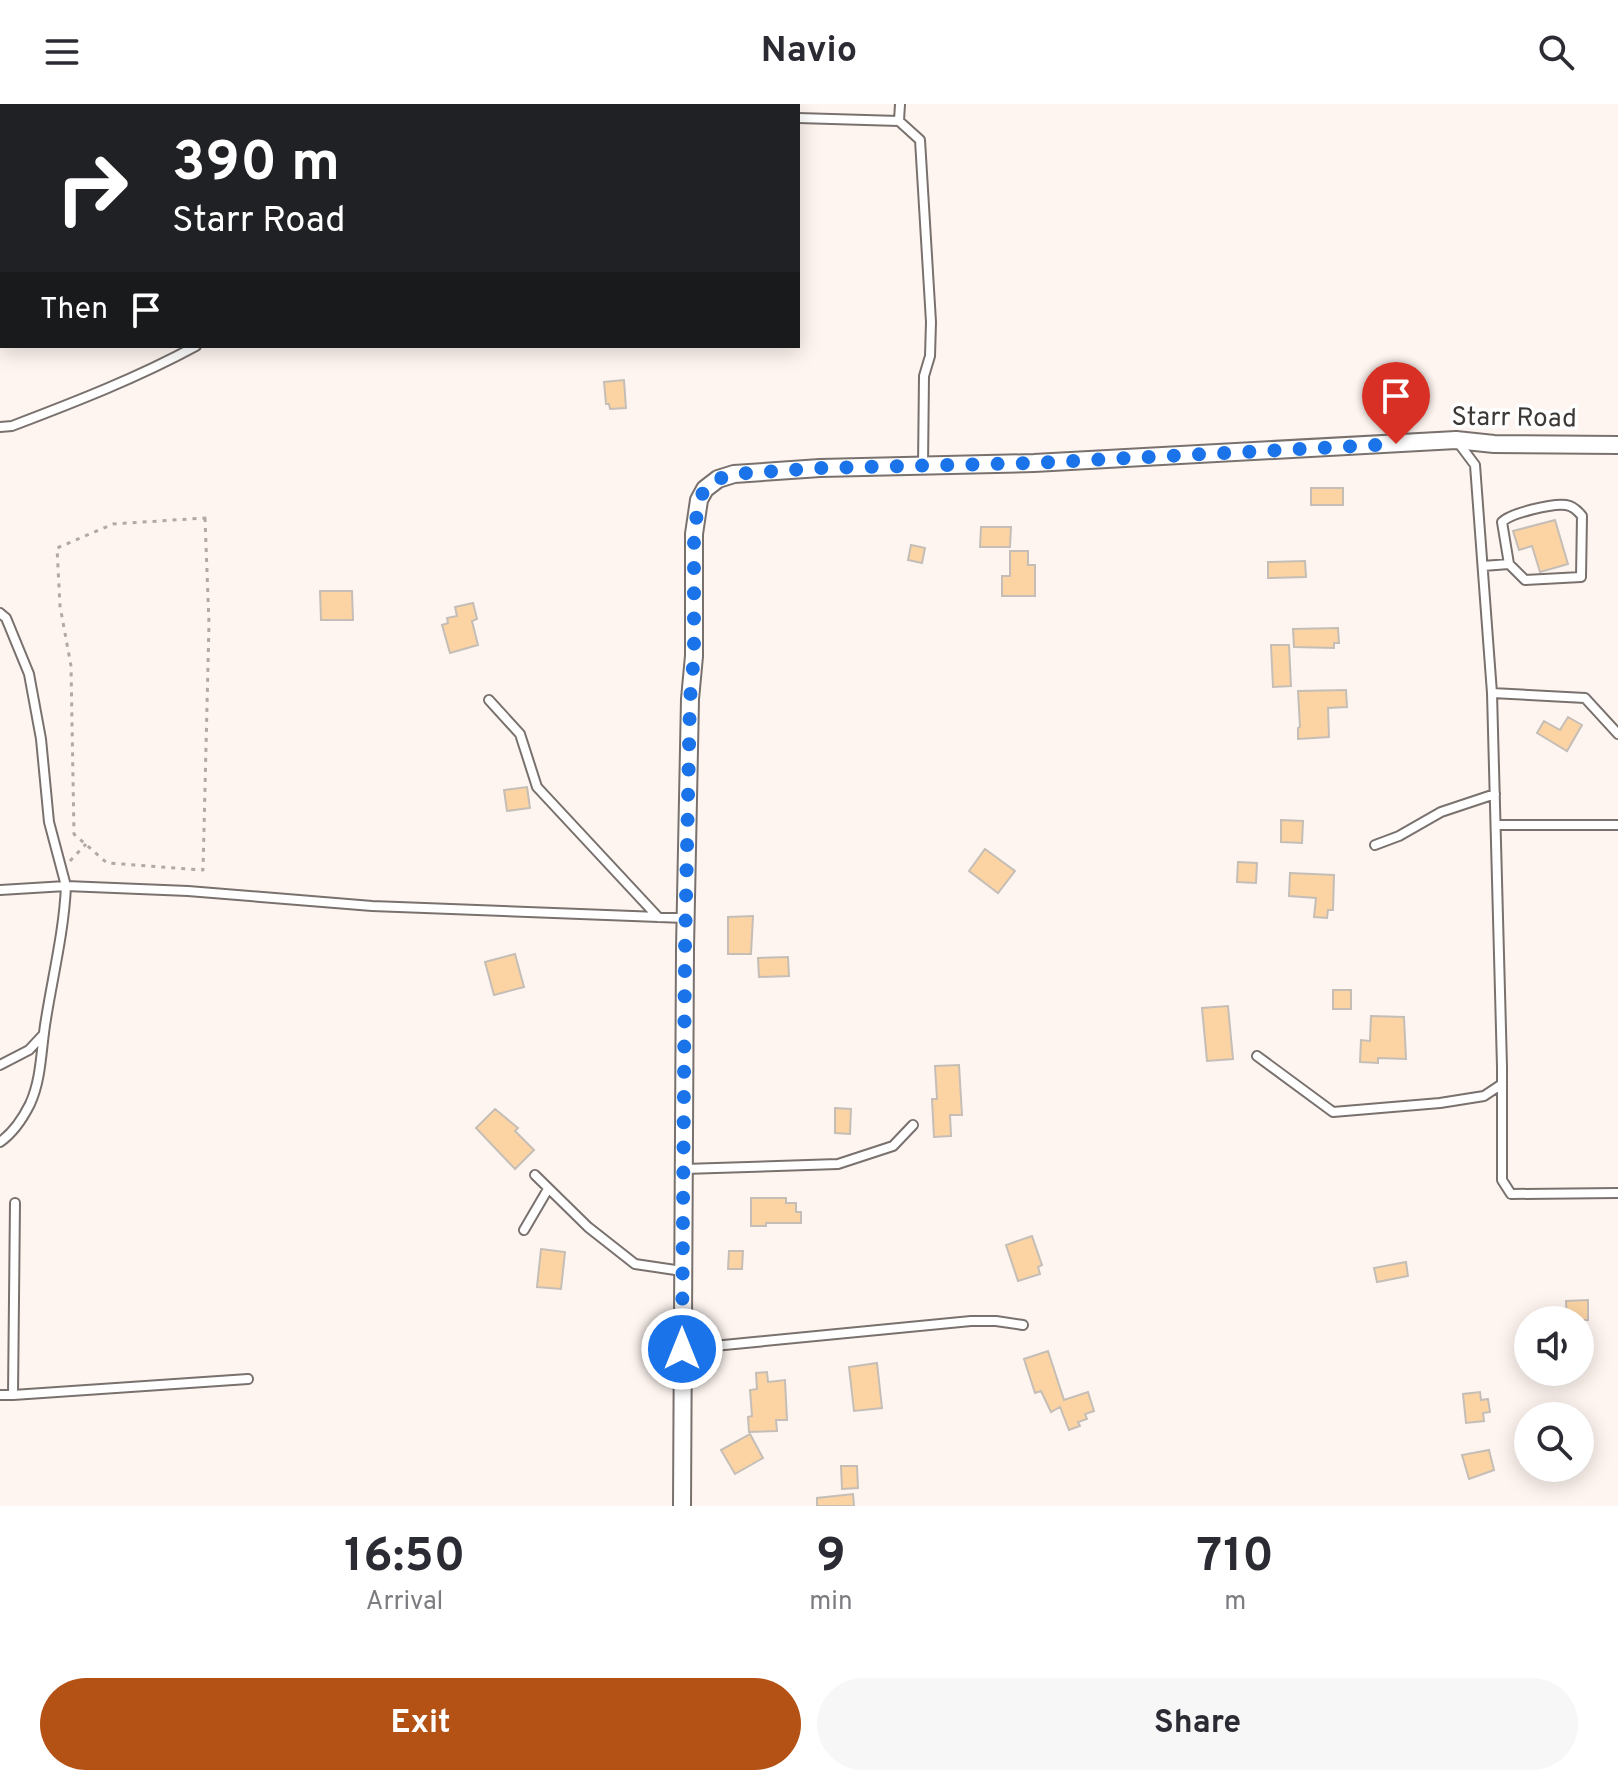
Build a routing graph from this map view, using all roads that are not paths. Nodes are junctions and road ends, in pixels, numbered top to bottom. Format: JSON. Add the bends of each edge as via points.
{"nodes":[{"id":1,"x":900,"y":104,"type":"edge"},
{"id":2,"x":800,"y":118,"type":"edge"},
{"id":3,"x":899,"y":121,"type":"junction"},
{"id":4,"x":192,"y":348,"type":"edge"},
{"id":5,"x":0,"y":427,"type":"edge"},
{"id":6,"x":1456,"y":440,"type":"junction"},
{"id":7,"x":1618,"y":445,"type":"edge"},
{"id":8,"x":923,"y":466,"type":"junction"},
{"id":9,"x":1509,"y":564,"type":"junction"},
{"id":10,"x":1483,"y":566,"type":"junction"},
{"id":11,"x":0,"y":613,"type":"edge"},
{"id":12,"x":1492,"y":693,"type":"junction"},
{"id":13,"x":489,"y":700,"type":"dead end"},
{"id":14,"x":1618,"y":734,"type":"edge"},
{"id":15,"x":1495,"y":794,"type":"junction"},
{"id":16,"x":1496,"y":825,"type":"junction"},
{"id":17,"x":1618,"y":825,"type":"edge"},
{"id":18,"x":1375,"y":845,"type":"dead end"},
{"id":19,"x":66,"y":886,"type":"junction"},
{"id":20,"x":0,"y":890,"type":"edge"},
{"id":21,"x":658,"y":917,"type":"junction"},
{"id":22,"x":686,"y":918,"type":"junction"},
{"id":23,"x":43,"y":1034,"type":"junction"},
{"id":24,"x":1257,"y":1056,"type":"dead end"},
{"id":25,"x":0,"y":1065,"type":"edge"},
{"id":26,"x":1502,"y":1084,"type":"junction"},
{"id":27,"x":913,"y":1125,"type":"dead end"},
{"id":28,"x":0,"y":1142,"type":"edge"},
{"id":29,"x":683,"y":1169,"type":"junction"},
{"id":30,"x":535,"y":1175,"type":"dead end"},
{"id":31,"x":548,"y":1189,"type":"junction"},
{"id":32,"x":1618,"y":1193,"type":"edge"},
{"id":33,"x":15,"y":1203,"type":"dead end"},
{"id":34,"x":524,"y":1230,"type":"dead end"},
{"id":35,"x":682,"y":1271,"type":"junction"},
{"id":36,"x":1023,"y":1325,"type":"dead end"},
{"id":37,"x":682,"y":1349,"type":"junction"},
{"id":38,"x":248,"y":1379,"type":"dead end"},
{"id":39,"x":0,"y":1395,"type":"edge"},
{"id":40,"x":13,"y":1395,"type":"junction"},
{"id":41,"x":682,"y":1506,"type":"edge"}],
"edges":[{"from":1,"to":3,"type":"lane"},
{"from":2,"to":3,"type":"lane"},
{"from":3,"to":8,"type":"lane","via":[[920,140],[931,322]]},
{"from":4,"to":5,"type":"lane","via":[[83,399]]},
{"from":6,"to":7,"type":"street","name":"Starr Road"},
{"from":6,"to":8,"type":"street","name":"Starr Road"},
{"from":6,"to":10,"type":"lane","via":[[1475,465]]},
{"from":8,"to":22,"type":"street","name":"Starr Road","via":[[734,474],[718,479],[699,500]]},
{"from":9,"to":9,"type":"lane","via":[[1525,580],[1581,577],[1582,516],[1567,504],[1507,517],[1502,532]]},
{"from":9,"to":10,"type":"lane"},
{"from":10,"to":12,"type":"lane"},
{"from":11,"to":19,"type":"lane","via":[[29,674],[49,822]]},
{"from":12,"to":14,"type":"lane","via":[[1585,698]]},
{"from":12,"to":15,"type":"lane"},
{"from":13,"to":21,"type":"lane","via":[[520,734],[537,787]]},
{"from":15,"to":16,"type":"lane"},
{"from":15,"to":18,"type":"lane","via":[[1441,812]]},
{"from":16,"to":17,"type":"lane"},
{"from":16,"to":26,"type":"lane"},
{"from":19,"to":20,"type":"lane"},
{"from":19,"to":21,"type":"lane"},
{"from":19,"to":23,"type":"lane"},
{"from":21,"to":22,"type":"lane"},
{"from":22,"to":29,"type":"street","name":"Starr Road"},
{"from":23,"to":25,"type":"lane","via":[[29,1050]]},
{"from":23,"to":28,"type":"lane","via":[[30,1103]]},
{"from":24,"to":26,"type":"lane","via":[[1333,1112],[1484,1096]]},
{"from":26,"to":32,"type":"lane","via":[[1502,1180],[1511,1194]]},
{"from":27,"to":29,"type":"lane","via":[[893,1146],[838,1164]]},
{"from":29,"to":35,"type":"street","name":"Starr Road"},
{"from":30,"to":31,"type":"lane"},
{"from":31,"to":34,"type":"lane"},
{"from":31,"to":35,"type":"lane","via":[[635,1264]]},
{"from":33,"to":40,"type":"lane"},
{"from":35,"to":37,"type":"street","name":"Starr Road"},
{"from":36,"to":37,"type":"lane","via":[[971,1321]]},
{"from":37,"to":41,"type":"street","name":"Starr Road"},
{"from":38,"to":40,"type":"lane"},
{"from":39,"to":40,"type":"lane"}]}
